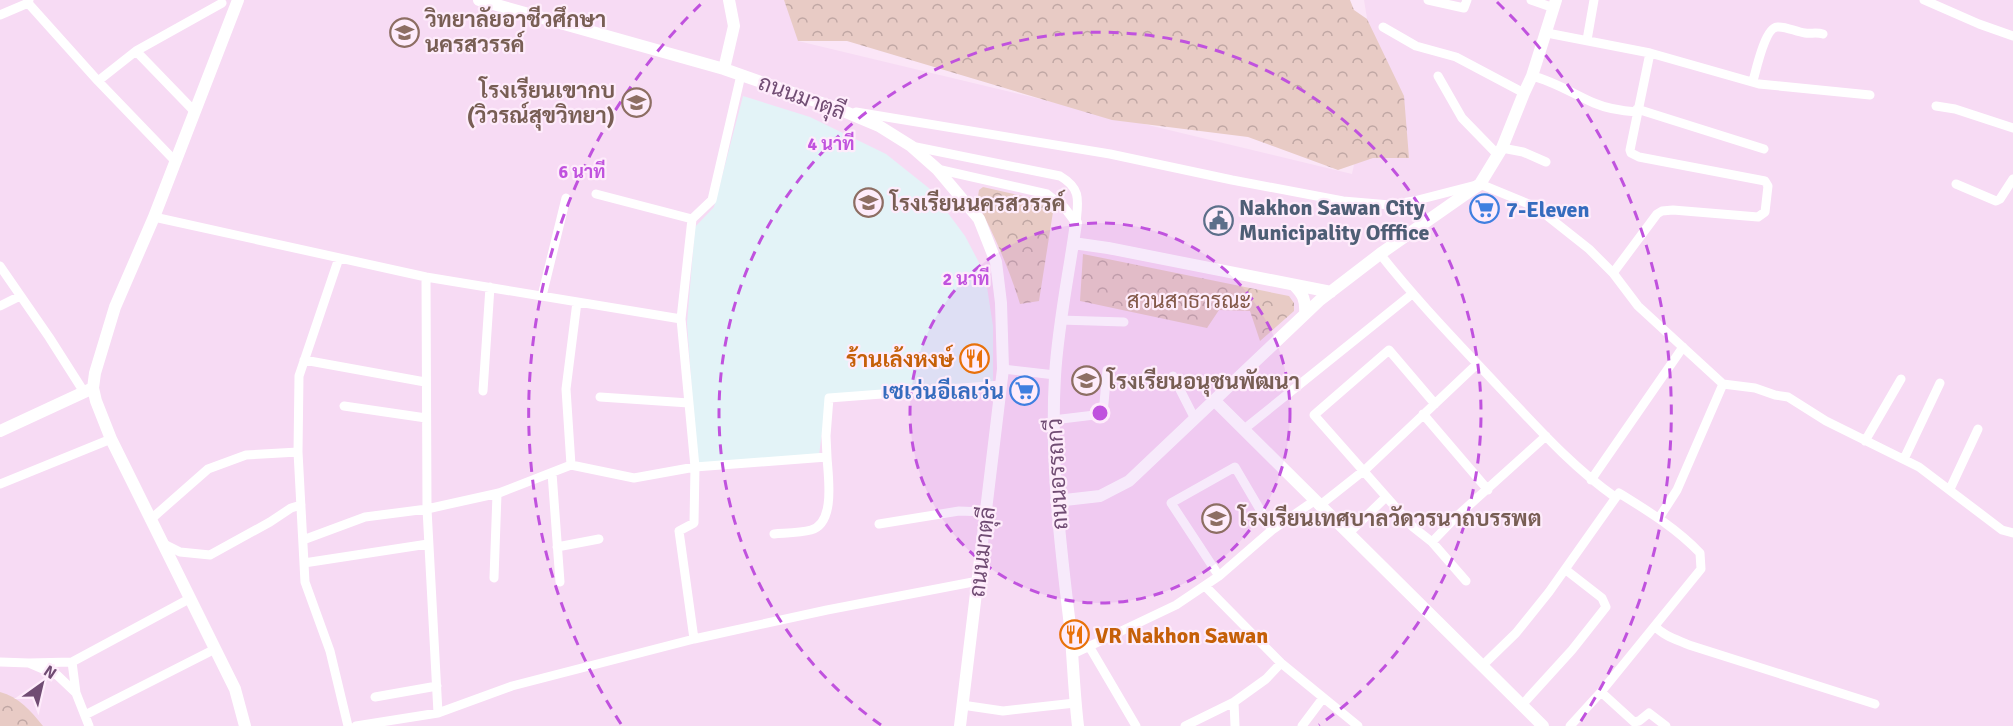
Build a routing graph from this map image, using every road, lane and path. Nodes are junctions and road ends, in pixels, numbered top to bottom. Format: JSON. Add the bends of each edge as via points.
{"nodes":[{"id":1,"x":238,"y":0,"type":"edge"},
{"id":2,"x":479,"y":0,"type":"edge"},
{"id":3,"x":729,"y":0,"type":"edge"},
{"id":4,"x":1428,"y":0,"type":"edge"},
{"id":5,"x":1467,"y":0,"type":"edge"},
{"id":6,"x":1530,"y":0,"type":"edge"},
{"id":7,"x":1594,"y":0,"type":"edge"},
{"id":8,"x":1924,"y":0,"type":"edge"},
{"id":9,"x":29,"y":1,"type":"edge"},
{"id":10,"x":222,"y":3,"type":"dead end"},
{"id":11,"x":1555,"y":4,"type":"edge"},
{"id":12,"x":0,"y":15,"type":"edge"},
{"id":13,"x":1383,"y":27,"type":"dead end"},
{"id":14,"x":1546,"y":33,"type":"junction"},
{"id":15,"x":1823,"y":34,"type":"dead end"},
{"id":16,"x":2013,"y":36,"type":"edge"},
{"id":17,"x":1587,"y":40,"type":"junction"},
{"id":18,"x":136,"y":51,"type":"junction"},
{"id":19,"x":1650,"y":54,"type":"junction"},
{"id":20,"x":724,"y":69,"type":"junction"},
{"id":21,"x":741,"y":75,"type":"junction"},
{"id":22,"x":1438,"y":76,"type":"dead end"},
{"id":23,"x":1532,"y":76,"type":"junction"},
{"id":24,"x":98,"y":81,"type":"junction"},
{"id":25,"x":1753,"y":81,"type":"junction"},
{"id":26,"x":1524,"y":93,"type":"junction"},
{"id":27,"x":1870,"y":95,"type":"dead end"},
{"id":28,"x":1936,"y":106,"type":"dead end"},
{"id":29,"x":841,"y":110,"type":"junction"},
{"id":30,"x":1637,"y":111,"type":"junction"},
{"id":31,"x":195,"y":112,"type":"junction"},
{"id":32,"x":2013,"y":128,"type":"edge"},
{"id":33,"x":911,"y":146,"type":"junction"},
{"id":34,"x":1764,"y":149,"type":"dead end"},
{"id":35,"x":1500,"y":152,"type":"junction"},
{"id":36,"x":176,"y":162,"type":"junction"},
{"id":37,"x":1546,"y":162,"type":"dead end"},
{"id":38,"x":937,"y":169,"type":"junction"},
{"id":39,"x":2013,"y":179,"type":"edge"},
{"id":40,"x":1480,"y":184,"type":"junction"},
{"id":41,"x":1956,"y":184,"type":"dead end"},
{"id":42,"x":596,"y":194,"type":"dead end"},
{"id":43,"x":566,"y":198,"type":"dead end"},
{"id":44,"x":1414,"y":201,"type":"junction"},
{"id":45,"x":154,"y":217,"type":"junction"},
{"id":46,"x":692,"y":219,"type":"junction"},
{"id":47,"x":1430,"y":219,"type":"junction"},
{"id":48,"x":1076,"y":223,"type":"junction"},
{"id":49,"x":1073,"y":243,"type":"junction"},
{"id":50,"x":1380,"y":254,"type":"junction"},
{"id":51,"x":339,"y":258,"type":"junction"},
{"id":52,"x":0,"y":267,"type":"edge"},
{"id":53,"x":1613,"y":273,"type":"junction"},
{"id":54,"x":426,"y":277,"type":"junction"},
{"id":55,"x":1294,"y":285,"type":"junction"},
{"id":56,"x":490,"y":287,"type":"junction"},
{"id":57,"x":1331,"y":292,"type":"junction"},
{"id":58,"x":1412,"y":294,"type":"junction"},
{"id":59,"x":21,"y":296,"type":"junction"},
{"id":60,"x":542,"y":296,"type":"junction"},
{"id":61,"x":577,"y":302,"type":"junction"},
{"id":62,"x":0,"y":306,"type":"edge"},
{"id":63,"x":1305,"y":314,"type":"junction"},
{"id":64,"x":681,"y":319,"type":"junction"},
{"id":65,"x":1060,"y":320,"type":"junction"},
{"id":66,"x":1124,"y":322,"type":"dead end"},
{"id":67,"x":1683,"y":347,"type":"junction"},
{"id":68,"x":304,"y":360,"type":"junction"},
{"id":69,"x":1477,"y":364,"type":"junction"},
{"id":70,"x":1003,"y":369,"type":"junction"},
{"id":71,"x":1107,"y":370,"type":"dead end"},
{"id":72,"x":1055,"y":375,"type":"junction"},
{"id":73,"x":1173,"y":376,"type":"dead end"},
{"id":74,"x":1900,"y":379,"type":"dead end"},
{"id":75,"x":425,"y":382,"type":"junction"},
{"id":76,"x":1940,"y":383,"type":"dead end"},
{"id":77,"x":1723,"y":384,"type":"junction"},
{"id":78,"x":1001,"y":385,"type":"junction"},
{"id":79,"x":88,"y":390,"type":"junction"},
{"id":80,"x":483,"y":392,"type":"dead end"},
{"id":81,"x":600,"y":397,"type":"dead end"},
{"id":82,"x":1215,"y":401,"type":"junction"},
{"id":83,"x":689,"y":403,"type":"junction"},
{"id":84,"x":1435,"y":404,"type":"junction"},
{"id":85,"x":344,"y":406,"type":"dead end"},
{"id":86,"x":1423,"y":414,"type":"junction"},
{"id":87,"x":426,"y":418,"type":"junction"},
{"id":88,"x":1195,"y":419,"type":"junction"},
{"id":89,"x":1053,"y":420,"type":"junction"},
{"id":90,"x":1978,"y":429,"type":"dead end"},
{"id":91,"x":1243,"y":430,"type":"junction"},
{"id":92,"x":0,"y":431,"type":"edge"},
{"id":93,"x":1546,"y":436,"type":"junction"},
{"id":94,"x":111,"y":439,"type":"junction"},
{"id":95,"x":1865,"y":441,"type":"junction"},
{"id":96,"x":298,"y":452,"type":"junction"},
{"id":97,"x":827,"y":457,"type":"junction"},
{"id":98,"x":1904,"y":459,"type":"junction"},
{"id":99,"x":571,"y":465,"type":"junction"},
{"id":100,"x":695,"y":467,"type":"junction"},
{"id":101,"x":1364,"y":471,"type":"junction"},
{"id":102,"x":552,"y":473,"type":"junction"},
{"id":103,"x":1591,"y":480,"type":"junction"},
{"id":104,"x":0,"y":484,"type":"edge"},
{"id":105,"x":1950,"y":489,"type":"junction"},
{"id":106,"x":1488,"y":490,"type":"junction"},
{"id":107,"x":497,"y":494,"type":"junction"},
{"id":108,"x":1386,"y":497,"type":"junction"},
{"id":109,"x":1615,"y":497,"type":"junction"},
{"id":110,"x":1056,"y":501,"type":"junction"},
{"id":111,"x":1317,"y":503,"type":"junction"},
{"id":112,"x":301,"y":506,"type":"junction"},
{"id":113,"x":427,"y":509,"type":"junction"},
{"id":114,"x":986,"y":512,"type":"junction"},
{"id":115,"x":1659,"y":518,"type":"junction"},
{"id":116,"x":150,"y":520,"type":"junction"},
{"id":117,"x":879,"y":524,"type":"dead end"},
{"id":118,"x":1353,"y":529,"type":"dead end"},
{"id":119,"x":1272,"y":530,"type":"junction"},
{"id":120,"x":2013,"y":533,"type":"edge"},
{"id":121,"x":774,"y":534,"type":"dead end"},
{"id":122,"x":599,"y":539,"type":"dead end"},
{"id":123,"x":303,"y":540,"type":"junction"},
{"id":124,"x":1432,"y":542,"type":"junction"},
{"id":125,"x":162,"y":543,"type":"junction"},
{"id":126,"x":428,"y":544,"type":"junction"},
{"id":127,"x":557,"y":547,"type":"junction"},
{"id":128,"x":304,"y":563,"type":"junction"},
{"id":129,"x":1566,"y":570,"type":"junction"},
{"id":130,"x":1219,"y":576,"type":"junction"},
{"id":131,"x":494,"y":578,"type":"dead end"},
{"id":132,"x":978,"y":581,"type":"junction"},
{"id":133,"x":1466,"y":581,"type":"dead end"},
{"id":134,"x":560,"y":582,"type":"dead end"},
{"id":135,"x":1205,"y":586,"type":"junction"},
{"id":136,"x":189,"y":599,"type":"junction"},
{"id":137,"x":1655,"y":626,"type":"junction"},
{"id":138,"x":694,"y":639,"type":"junction"},
{"id":139,"x":1089,"y":646,"type":"junction"},
{"id":140,"x":215,"y":649,"type":"junction"},
{"id":141,"x":1073,"y":654,"type":"junction"},
{"id":142,"x":0,"y":662,"type":"edge"},
{"id":143,"x":72,"y":662,"type":"junction"},
{"id":144,"x":29,"y":663,"type":"junction"},
{"id":145,"x":1281,"y":663,"type":"junction"},
{"id":146,"x":1482,"y":666,"type":"junction"},
{"id":147,"x":437,"y":686,"type":"junction"},
{"id":148,"x":1601,"y":692,"type":"junction"},
{"id":149,"x":76,"y":693,"type":"junction"},
{"id":150,"x":375,"y":697,"type":"dead end"},
{"id":151,"x":1323,"y":698,"type":"junction"},
{"id":152,"x":1234,"y":702,"type":"junction"},
{"id":153,"x":1075,"y":703,"type":"junction"},
{"id":154,"x":1875,"y":704,"type":"dead end"},
{"id":155,"x":962,"y":705,"type":"junction"},
{"id":156,"x":1522,"y":705,"type":"junction"},
{"id":157,"x":438,"y":713,"type":"junction"},
{"id":158,"x":85,"y":715,"type":"junction"},
{"id":159,"x":420,"y":715,"type":"junction"},
{"id":160,"x":372,"y":725,"type":"edge"},
{"id":161,"x":89,"y":726,"type":"edge"},
{"id":162,"x":245,"y":726,"type":"edge"},
{"id":163,"x":348,"y":726,"type":"edge"},
{"id":164,"x":356,"y":726,"type":"edge"},
{"id":165,"x":420,"y":726,"type":"edge"},
{"id":166,"x":960,"y":726,"type":"edge"},
{"id":167,"x":1078,"y":726,"type":"edge"},
{"id":168,"x":1136,"y":726,"type":"edge"},
{"id":169,"x":1185,"y":726,"type":"edge"},
{"id":170,"x":1234,"y":726,"type":"edge"},
{"id":171,"x":1302,"y":726,"type":"edge"},
{"id":172,"x":1358,"y":726,"type":"edge"},
{"id":173,"x":1543,"y":726,"type":"edge"},
{"id":174,"x":1570,"y":726,"type":"edge"},
{"id":175,"x":1665,"y":726,"type":"edge"}],
"edges":[{"from":1,"to":31,"type":"street"},
{"from":2,"to":20,"type":"street","name":"ถนนมาตุลี"},
{"from":3,"to":20,"type":"street","via":[[734,26]]},
{"from":4,"to":5,"type":"street","via":[[1464,8]]},
{"from":6,"to":11,"type":"street"},
{"from":7,"to":17,"type":"street"},
{"from":8,"to":16,"type":"street"},
{"from":9,"to":12,"type":"street"},
{"from":9,"to":24,"type":"street"},
{"from":10,"to":18,"type":"street"},
{"from":11,"to":14,"type":"street"},
{"from":13,"to":26,"type":"street","via":[[1416,46],[1456,57]]},
{"from":14,"to":17,"type":"street"},
{"from":14,"to":23,"type":"street"},
{"from":15,"to":25,"type":"street","via":[[1772,28]]},
{"from":17,"to":19,"type":"street"},
{"from":18,"to":24,"type":"street"},
{"from":18,"to":31,"type":"street"},
{"from":19,"to":25,"type":"street"},
{"from":19,"to":30,"type":"street"},
{"from":20,"to":21,"type":"street","name":"ถนนมาตุลี"},
{"from":21,"to":29,"type":"street","name":"ถนนมาตุลี"},
{"from":21,"to":46,"type":"street","via":[[712,200]]},
{"from":22,"to":35,"type":"street","via":[[1462,118],[1485,144]]},
{"from":23,"to":26,"type":"street"},
{"from":23,"to":30,"type":"street","via":[[1603,106]]},
{"from":24,"to":36,"type":"street"},
{"from":25,"to":27,"type":"street"},
{"from":26,"to":35,"type":"street"},
{"from":28,"to":32,"type":"street"},
{"from":29,"to":33,"type":"street","name":"ถนนมาตุลี","via":[[879,126]]},
{"from":29,"to":44,"type":"street","via":[[1110,154],[1343,201],[1390,205]]},
{"from":30,"to":34,"type":"street"},
{"from":30,"to":53,"type":"street","via":[[1631,153],[1765,181],[1765,212],[1758,217],[1662,211]]},
{"from":31,"to":36,"type":"street"},
{"from":33,"to":38,"type":"street","name":"ถนนมาตุลี"},
{"from":33,"to":48,"type":"street","via":[[1060,176],[1077,192]]},
{"from":35,"to":37,"type":"street","via":[[1522,152]]},
{"from":35,"to":40,"type":"street"},
{"from":36,"to":45,"type":"street"},
{"from":38,"to":48,"type":"street","via":[[1047,194]]},
{"from":38,"to":70,"type":"street","name":"ถนนมาตุลี","via":[[979,219],[996,262]]},
{"from":39,"to":41,"type":"street","via":[[1996,201]]},
{"from":40,"to":44,"type":"street"},
{"from":40,"to":47,"type":"street"},
{"from":40,"to":53,"type":"street","via":[[1536,207]]},
{"from":42,"to":46,"type":"street"},
{"from":43,"to":60,"type":"street"},
{"from":44,"to":47,"type":"street","via":[[1429,204],[1433,211]]},
{"from":45,"to":51,"type":"street"},
{"from":45,"to":79,"type":"street","via":[[115,307]]},
{"from":46,"to":64,"type":"street"},
{"from":47,"to":50,"type":"street"},
{"from":48,"to":49,"type":"street","name":"ถนนอรรถกวี"},
{"from":49,"to":55,"type":"street"},
{"from":49,"to":65,"type":"street","name":"ถนนอรรถกวี"},
{"from":50,"to":57,"type":"street"},
{"from":50,"to":58,"type":"street"},
{"from":51,"to":54,"type":"street"},
{"from":51,"to":68,"type":"street"},
{"from":52,"to":59,"type":"street"},
{"from":53,"to":67,"type":"street","via":[[1638,306]]},
{"from":54,"to":56,"type":"street"},
{"from":54,"to":75,"type":"street"},
{"from":55,"to":57,"type":"street"},
{"from":55,"to":63,"type":"street","via":[[1305,299]]},
{"from":56,"to":60,"type":"street"},
{"from":56,"to":80,"type":"street"},
{"from":57,"to":63,"type":"street"},
{"from":58,"to":69,"type":"street"},
{"from":58,"to":91,"type":"street"},
{"from":59,"to":62,"type":"street"},
{"from":59,"to":79,"type":"street"},
{"from":60,"to":61,"type":"street"},
{"from":61,"to":64,"type":"street"},
{"from":61,"to":99,"type":"street","via":[[566,389]]},
{"from":63,"to":82,"type":"street"},
{"from":64,"to":83,"type":"street"},
{"from":65,"to":66,"type":"street"},
{"from":65,"to":72,"type":"street","name":"ถนนอรรถกวี"},
{"from":67,"to":77,"type":"street"},
{"from":67,"to":103,"type":"street"},
{"from":68,"to":75,"type":"street"},
{"from":68,"to":96,"type":"street","via":[[299,376]]},
{"from":69,"to":84,"type":"street"},
{"from":69,"to":93,"type":"street"},
{"from":70,"to":72,"type":"street"},
{"from":70,"to":78,"type":"street","name":"ถนนมาตุลี"},
{"from":71,"to":89,"type":"street","via":[[1103,414]]},
{"from":72,"to":89,"type":"street","name":"ถนนอรรถกวี"},
{"from":73,"to":88,"type":"street"},
{"from":74,"to":95,"type":"street"},
{"from":75,"to":87,"type":"street"},
{"from":76,"to":98,"type":"street"},
{"from":77,"to":95,"type":"street","via":[[1788,397]]},
{"from":77,"to":115,"type":"street","via":[[1677,490]]},
{"from":78,"to":97,"type":"street","via":[[829,398]]},
{"from":78,"to":114,"type":"street","name":"ถนนมาตุลี"},
{"from":79,"to":92,"type":"street"},
{"from":79,"to":94,"type":"street"},
{"from":81,"to":83,"type":"street"},
{"from":82,"to":88,"type":"street"},
{"from":82,"to":91,"type":"street"},
{"from":83,"to":100,"type":"street"},
{"from":84,"to":86,"type":"street"},
{"from":84,"to":101,"type":"street","via":[[1389,350],[1314,415]]},
{"from":85,"to":87,"type":"street"},
{"from":86,"to":101,"type":"street"},
{"from":86,"to":106,"type":"street"},
{"from":87,"to":113,"type":"street"},
{"from":88,"to":110,"type":"street","via":[[1130,481],[1100,496]]},
{"from":89,"to":110,"type":"street","name":"ถนนอรรถกวี"},
{"from":90,"to":105,"type":"street"},
{"from":91,"to":111,"type":"street"},
{"from":93,"to":103,"type":"street"},
{"from":93,"to":106,"type":"street"},
{"from":94,"to":104,"type":"street"},
{"from":94,"to":116,"type":"street"},
{"from":95,"to":98,"type":"street"},
{"from":96,"to":112,"type":"street"},
{"from":96,"to":116,"type":"street","via":[[246,455],[208,469]]},
{"from":97,"to":100,"type":"street"},
{"from":97,"to":121,"type":"street","via":[[829,506],[823,521],[814,530]]},
{"from":98,"to":105,"type":"street"},
{"from":99,"to":100,"type":"street","via":[[634,478]]},
{"from":99,"to":102,"type":"street"},
{"from":100,"to":138,"type":"street","via":[[694,523],[679,531]]},
{"from":101,"to":108,"type":"street"},
{"from":101,"to":111,"type":"street"},
{"from":102,"to":107,"type":"street"},
{"from":102,"to":127,"type":"street"},
{"from":103,"to":109,"type":"street"},
{"from":105,"to":120,"type":"street","via":[[2002,530]]},
{"from":106,"to":124,"type":"street"},
{"from":107,"to":113,"type":"street"},
{"from":107,"to":131,"type":"street"},
{"from":108,"to":118,"type":"street"},
{"from":108,"to":124,"type":"street"},
{"from":109,"to":115,"type":"street","via":[[1618,493]]},
{"from":109,"to":129,"type":"street"},
{"from":110,"to":141,"type":"street","name":"ถนนอรรถกวี"},
{"from":111,"to":119,"type":"street"},
{"from":111,"to":146,"type":"street"},
{"from":112,"to":123,"type":"street"},
{"from":112,"to":125,"type":"street","via":[[210,555],[180,552]]},
{"from":113,"to":123,"type":"street","via":[[365,517]]},
{"from":113,"to":126,"type":"street"},
{"from":114,"to":117,"type":"street","via":[[959,512]]},
{"from":114,"to":132,"type":"street","name":"ถนนมาตุลี"},
{"from":115,"to":137,"type":"street","via":[[1700,553],[1701,568]]},
{"from":116,"to":125,"type":"street"},
{"from":119,"to":130,"type":"street"},
{"from":119,"to":130,"type":"street","via":[[1235,466],[1171,503]]},
{"from":122,"to":127,"type":"street"},
{"from":123,"to":128,"type":"street"},
{"from":124,"to":133,"type":"street"},
{"from":125,"to":136,"type":"street"},
{"from":126,"to":128,"type":"street"},
{"from":126,"to":147,"type":"street"},
{"from":127,"to":134,"type":"street"},
{"from":128,"to":163,"type":"street","via":[[305,582],[330,651]]},
{"from":129,"to":146,"type":"street","via":[[1516,633]]},
{"from":129,"to":156,"type":"street","via":[[1602,598],[1606,606]]},
{"from":130,"to":135,"type":"street"},
{"from":132,"to":138,"type":"street"},
{"from":132,"to":155,"type":"street","name":"ถนนมาตุลี"},
{"from":135,"to":139,"type":"street","via":[[1176,605]]},
{"from":135,"to":145,"type":"street"},
{"from":136,"to":140,"type":"street"},
{"from":136,"to":143,"type":"street"},
{"from":137,"to":148,"type":"street"},
{"from":137,"to":154,"type":"street","via":[[1689,645]]},
{"from":138,"to":157,"type":"street","via":[[512,686]]},
{"from":139,"to":141,"type":"street"},
{"from":139,"to":168,"type":"street"},
{"from":140,"to":158,"type":"street"},
{"from":140,"to":162,"type":"street","via":[[235,689]]},
{"from":141,"to":153,"type":"street","name":"ถนนอรรถกวี"},
{"from":142,"to":144,"type":"street"},
{"from":143,"to":144,"type":"street"},
{"from":143,"to":149,"type":"street"},
{"from":144,"to":149,"type":"street","via":[[57,675]]},
{"from":145,"to":151,"type":"street"},
{"from":145,"to":152,"type":"street"},
{"from":146,"to":156,"type":"street"},
{"from":147,"to":150,"type":"street"},
{"from":147,"to":157,"type":"street"},
{"from":148,"to":174,"type":"street"},
{"from":148,"to":175,"type":"street","via":[[1634,722],[1649,713]]},
{"from":149,"to":158,"type":"street"},
{"from":151,"to":171,"type":"street"},
{"from":151,"to":172,"type":"street"},
{"from":152,"to":169,"type":"street"},
{"from":152,"to":170,"type":"street"},
{"from":153,"to":155,"type":"street","via":[[1003,711]]},
{"from":153,"to":167,"type":"street","name":"ถนนอรรถกวี"},
{"from":155,"to":166,"type":"street","name":"ถนนมาตุลี"},
{"from":156,"to":173,"type":"street"},
{"from":157,"to":159,"type":"street"},
{"from":158,"to":161,"type":"street"},
{"from":159,"to":160,"type":"street"},
{"from":159,"to":165,"type":"street"},
{"from":160,"to":164,"type":"street"}]}
